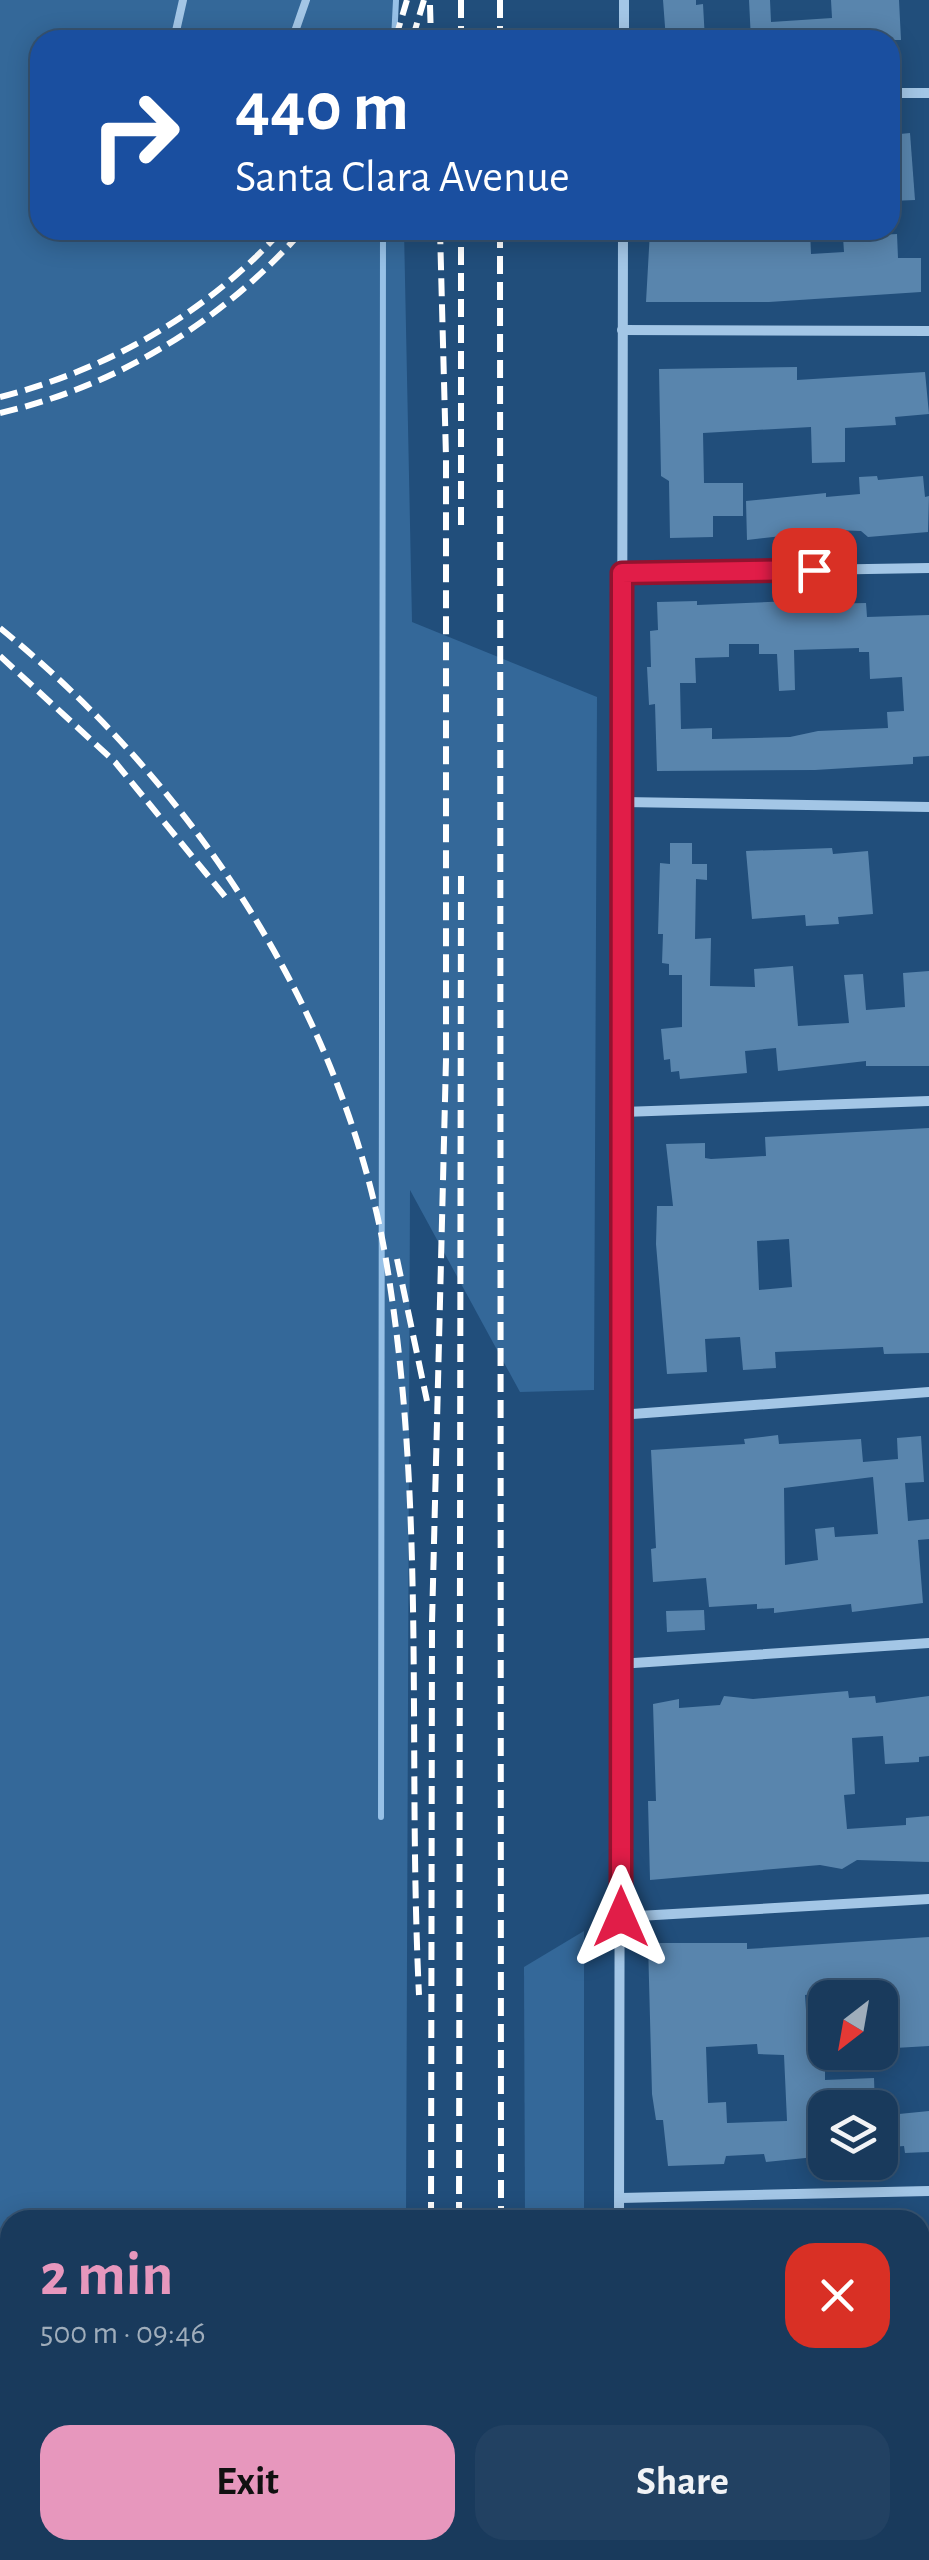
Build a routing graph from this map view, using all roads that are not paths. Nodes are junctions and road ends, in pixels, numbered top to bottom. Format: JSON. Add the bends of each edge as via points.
{"nodes":[{"id":1,"x":183,"y":0,"type":"edge"},
{"id":2,"x":306,"y":0,"type":"edge"},
{"id":3,"x":624,"y":0,"type":"edge"},
{"id":4,"x":176,"y":30,"type":"edge"},
{"id":5,"x":296,"y":30,"type":"edge"},
{"id":6,"x":624,"y":30,"type":"edge"},
{"id":7,"x":900,"y":93,"type":"edge"},
{"id":8,"x":929,"y":93,"type":"edge"},
{"id":9,"x":623,"y":240,"type":"edge"},
{"id":10,"x":622,"y":330,"type":"junction"},
{"id":11,"x":929,"y":332,"type":"edge"},
{"id":12,"x":929,"y":568,"type":"edge"},
{"id":13,"x":622,"y":573,"type":"junction"},
{"id":14,"x":623,"y":802,"type":"junction"},
{"id":15,"x":929,"y":807,"type":"edge"},
{"id":16,"x":929,"y":1100,"type":"edge"},
{"id":17,"x":622,"y":1112,"type":"junction"},
{"id":18,"x":929,"y":1392,"type":"edge"},
{"id":19,"x":619,"y":1415,"type":"junction"},
{"id":20,"x":929,"y":1643,"type":"edge"},
{"id":21,"x":619,"y":1664,"type":"junction"},
{"id":22,"x":929,"y":1899,"type":"edge"},
{"id":23,"x":621,"y":1917,"type":"junction"},
{"id":24,"x":929,"y":2191,"type":"edge"},
{"id":25,"x":620,"y":2198,"type":"junction"},
{"id":26,"x":619,"y":2210,"type":"edge"}],
"edges":[{"from":1,"to":4,"type":"lane"},
{"from":2,"to":5,"type":"lane"},
{"from":3,"to":6,"type":"street"},
{"from":7,"to":8,"type":"street"},
{"from":9,"to":10,"type":"street"},
{"from":10,"to":11,"type":"street"},
{"from":10,"to":13,"type":"street"},
{"from":12,"to":13,"type":"street"},
{"from":13,"to":14,"type":"street"},
{"from":14,"to":15,"type":"street"},
{"from":14,"to":17,"type":"street"},
{"from":16,"to":17,"type":"street"},
{"from":17,"to":19,"type":"street"},
{"from":18,"to":19,"type":"street"},
{"from":19,"to":21,"type":"street"},
{"from":20,"to":21,"type":"street"},
{"from":21,"to":23,"type":"street"},
{"from":22,"to":23,"type":"street"},
{"from":23,"to":25,"type":"street"},
{"from":24,"to":25,"type":"street"},
{"from":25,"to":26,"type":"street"}]}
